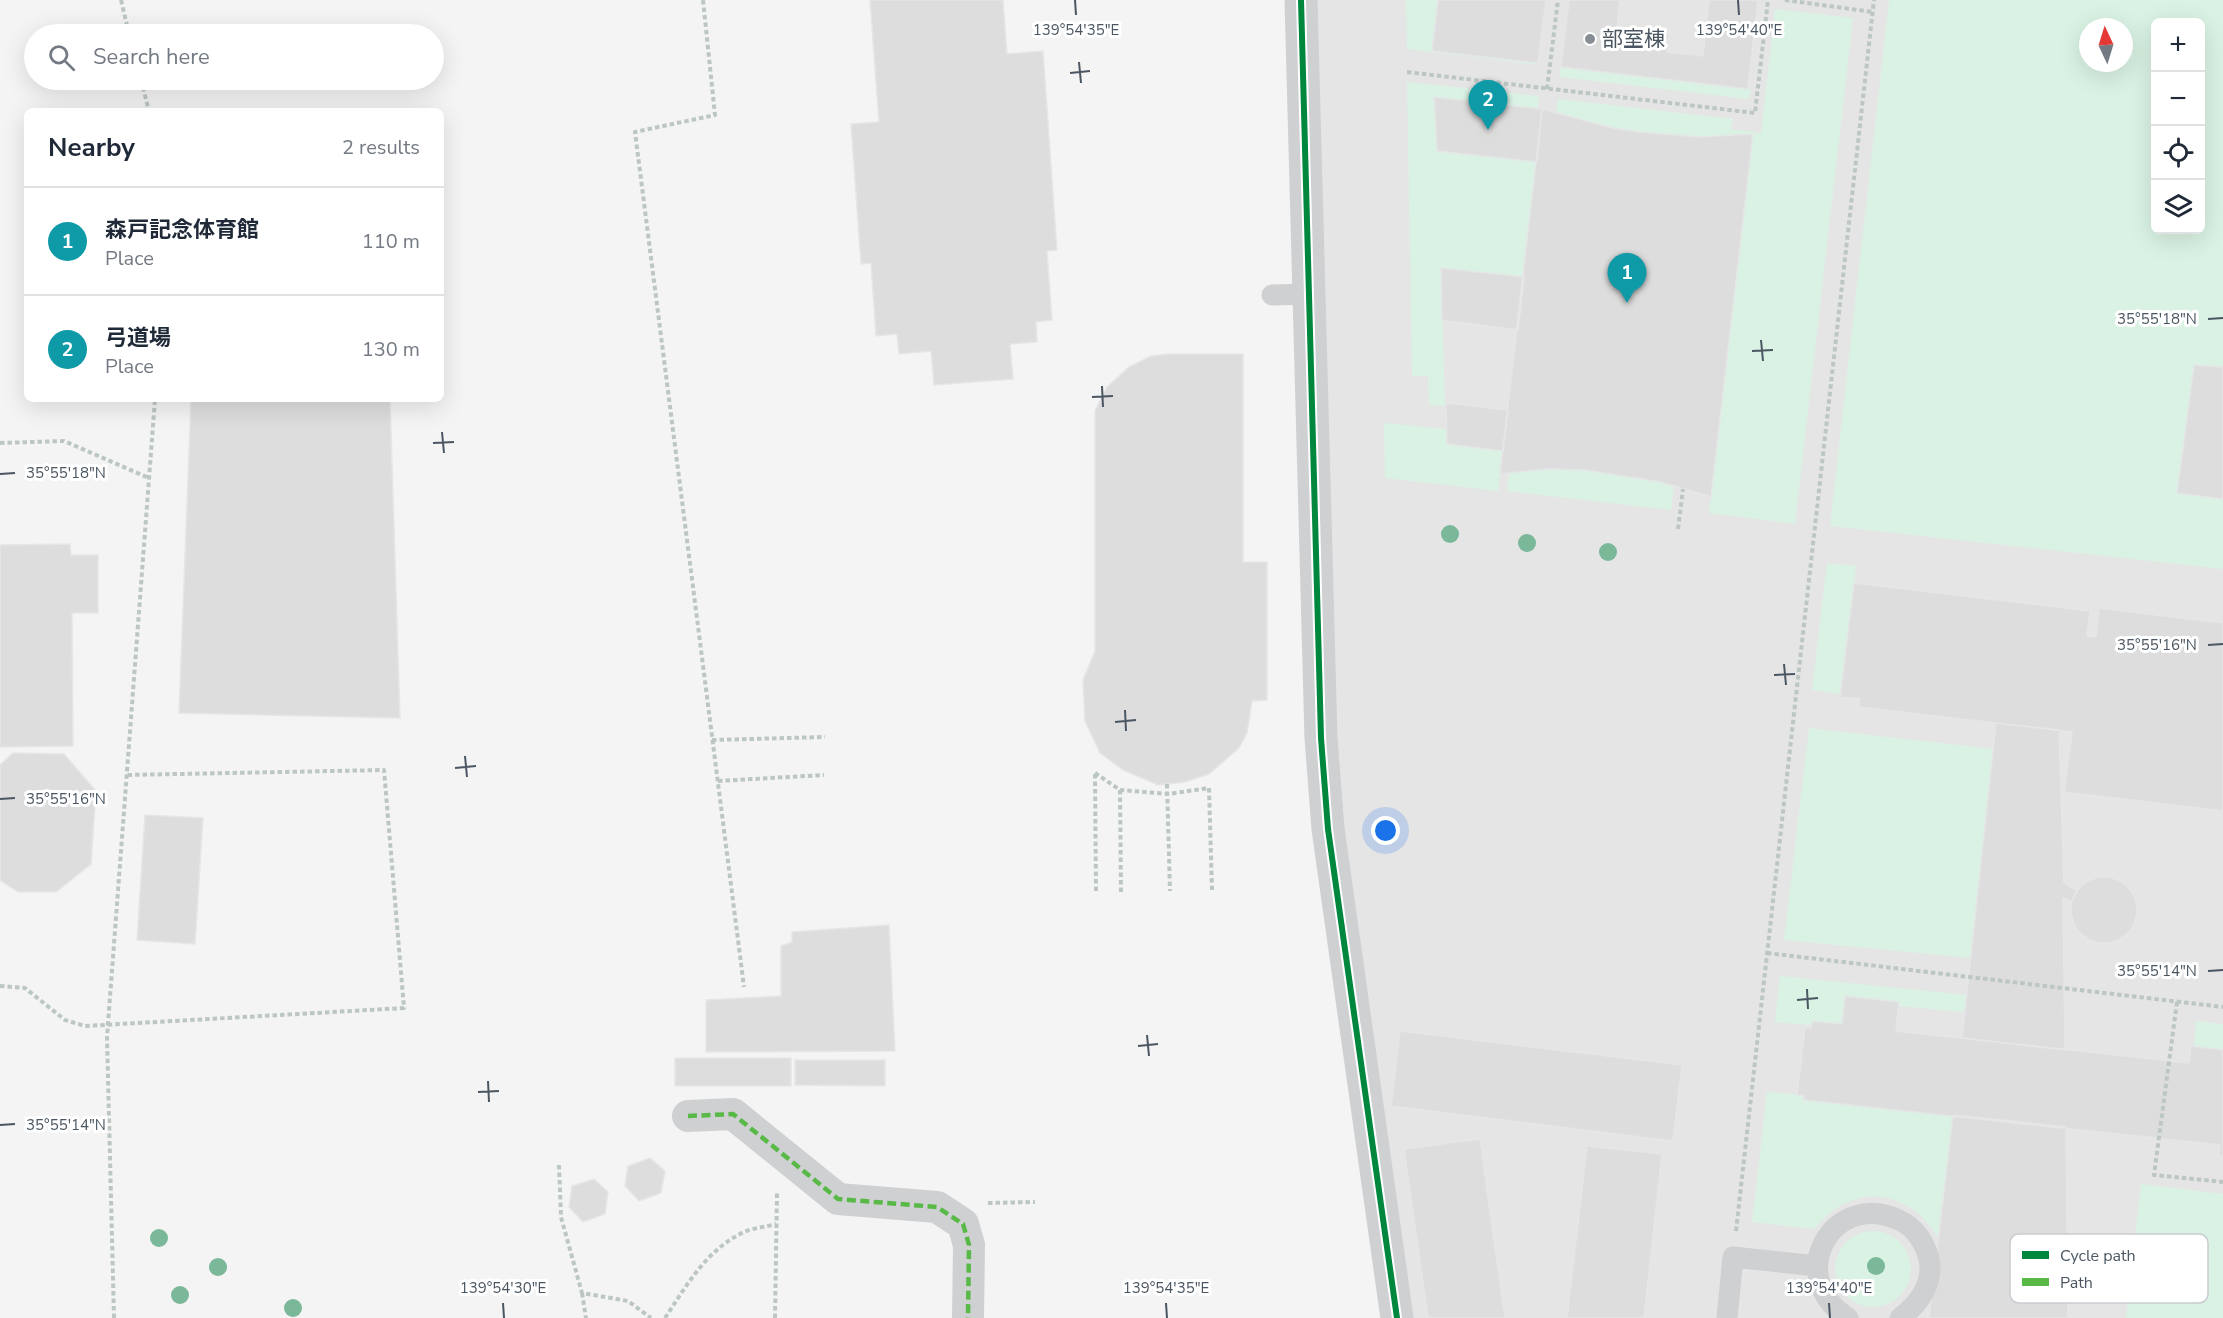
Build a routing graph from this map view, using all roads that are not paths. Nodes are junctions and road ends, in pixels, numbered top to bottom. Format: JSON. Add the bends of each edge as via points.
{"nodes":[{"id":1,"x":1301,"y":0,"type":"edge"},
{"id":2,"x":1310,"y":294,"type":"junction"},
{"id":3,"x":1272,"y":295,"type":"dead end"},
{"id":4,"x":688,"y":1116,"type":"dead end"},
{"id":5,"x":1817,"y":1266,"type":"junction"},
{"id":6,"x":968,"y":1318,"type":"edge"},
{"id":7,"x":1397,"y":1318,"type":"edge"},
{"id":8,"x":1727,"y":1318,"type":"edge"},
{"id":9,"x":1848,"y":1318,"type":"edge"},
{"id":10,"x":1900,"y":1318,"type":"edge"}],
"edges":[{"from":1,"to":2,"type":"street"},
{"from":2,"to":3,"type":"lane"},
{"from":2,"to":7,"type":"street","via":[[1321,738],[1328,829]]},
{"from":4,"to":6,"type":"street","via":[[733,1114],[837,1198],[937,1207],[963,1224],[969,1245]]},
{"from":5,"to":8,"type":"lane","via":[[1733,1257]]},
{"from":5,"to":9,"type":"lane","via":[[1826,1298]]},
{"from":5,"to":10,"type":"lane","via":[[1829,1235],[1856,1215],[1872,1212],[1904,1222],[1925,1247],[1929,1263],[1923,1295]]}]}
